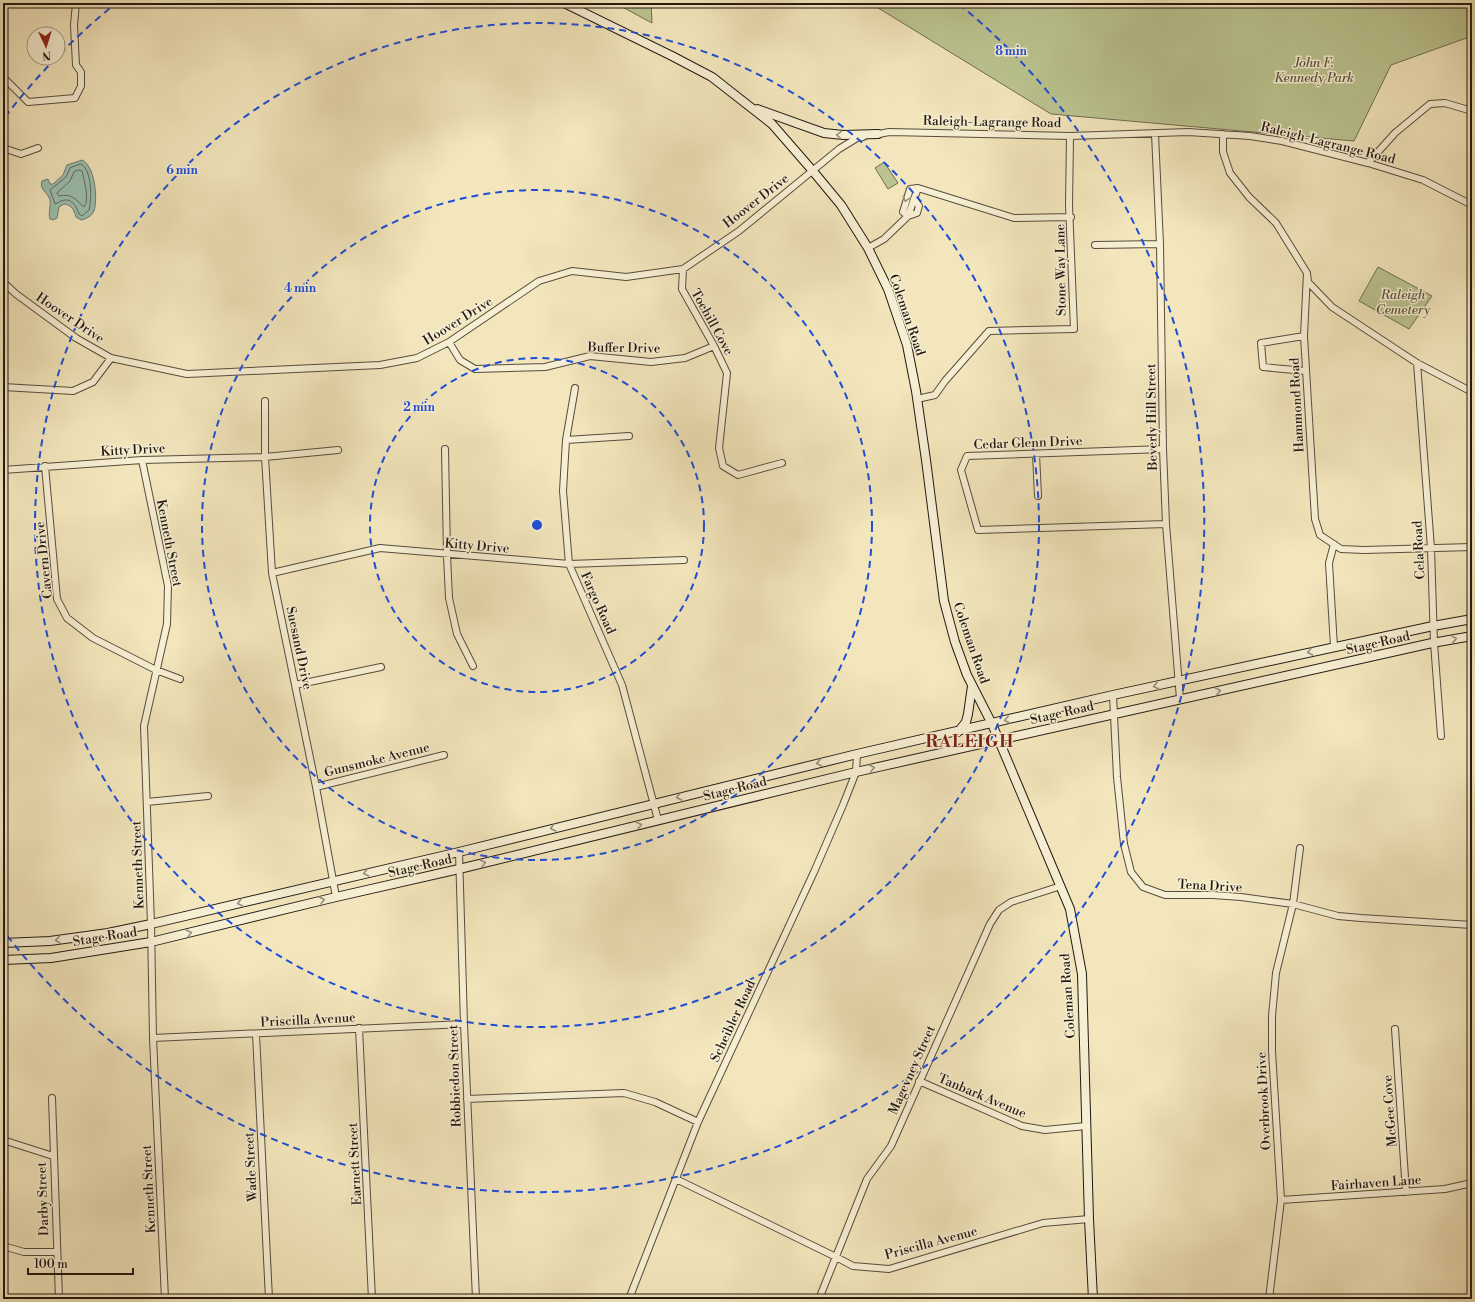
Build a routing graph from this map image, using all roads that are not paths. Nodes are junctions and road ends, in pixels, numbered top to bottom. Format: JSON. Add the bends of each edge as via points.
{"nodes":[{"id":1,"x":6,"y":3,"type":"edge"},
{"id":2,"x":76,"y":3,"type":"edge"},
{"id":3,"x":564,"y":3,"type":"edge"},
{"id":4,"x":3,"y":9,"type":"edge"},
{"id":5,"x":3,"y":77,"type":"edge"},
{"id":6,"x":749,"y":106,"type":"junction"},
{"id":7,"x":1472,"y":111,"type":"edge"},
{"id":8,"x":878,"y":134,"type":"junction"},
{"id":9,"x":1155,"y":134,"type":"junction"},
{"id":10,"x":1223,"y":134,"type":"junction"},
{"id":11,"x":1070,"y":136,"type":"junction"},
{"id":12,"x":3,"y":148,"type":"edge"},
{"id":13,"x":38,"y":148,"type":"dead end"},
{"id":14,"x":1368,"y":163,"type":"junction"},
{"id":15,"x":812,"y":170,"type":"junction"},
{"id":16,"x":918,"y":188,"type":"junction"},
{"id":17,"x":1472,"y":205,"type":"edge"},
{"id":18,"x":908,"y":216,"type":"junction"},
{"id":19,"x":1071,"y":217,"type":"junction"},
{"id":20,"x":1160,"y":244,"type":"junction"},
{"id":21,"x":1095,"y":246,"type":"dead end"},
{"id":22,"x":868,"y":248,"type":"junction"},
{"id":23,"x":683,"y":269,"type":"junction"},
{"id":24,"x":1307,"y":273,"type":"junction"},
{"id":25,"x":3,"y":282,"type":"edge"},
{"id":26,"x":1304,"y":336,"type":"junction"},
{"id":27,"x":449,"y":342,"type":"junction"},
{"id":28,"x":714,"y":346,"type":"junction"},
{"id":29,"x":111,"y":358,"type":"junction"},
{"id":30,"x":1417,"y":363,"type":"junction"},
{"id":31,"x":1305,"y":371,"type":"junction"},
{"id":32,"x":3,"y":387,"type":"edge"},
{"id":33,"x":575,"y":388,"type":"dead end"},
{"id":34,"x":1472,"y":392,"type":"edge"},
{"id":35,"x":918,"y":399,"type":"junction"},
{"id":36,"x":265,"y":402,"type":"dead end"},
{"id":37,"x":629,"y":436,"type":"dead end"},
{"id":38,"x":566,"y":440,"type":"junction"},
{"id":39,"x":445,"y":449,"type":"dead end"},
{"id":40,"x":1163,"y":449,"type":"junction"},
{"id":41,"x":338,"y":450,"type":"dead end"},
{"id":42,"x":1036,"y":454,"type":"junction"},
{"id":43,"x":265,"y":457,"type":"junction"},
{"id":44,"x":142,"y":460,"type":"junction"},
{"id":45,"x":782,"y":463,"type":"dead end"},
{"id":46,"x":45,"y":466,"type":"junction"},
{"id":47,"x":3,"y":470,"type":"edge"},
{"id":48,"x":1038,"y":496,"type":"dead end"},
{"id":49,"x":1166,"y":524,"type":"junction"},
{"id":50,"x":1334,"y":544,"type":"junction"},
{"id":51,"x":1472,"y":547,"type":"edge"},
{"id":52,"x":1431,"y":548,"type":"junction"},
{"id":53,"x":447,"y":555,"type":"junction"},
{"id":54,"x":684,"y":560,"type":"dead end"},
{"id":55,"x":569,"y":564,"type":"junction"},
{"id":56,"x":272,"y":573,"type":"junction"},
{"id":57,"x":1472,"y":619,"type":"edge"},
{"id":58,"x":1433,"y":626,"type":"junction"},
{"id":59,"x":1472,"y":636,"type":"edge"},
{"id":60,"x":1434,"y":643,"type":"junction"},
{"id":61,"x":1334,"y":647,"type":"junction"},
{"id":62,"x":473,"y":666,"type":"dead end"},
{"id":63,"x":381,"y":667,"type":"dead end"},
{"id":64,"x":156,"y":670,"type":"junction"},
{"id":65,"x":180,"y":679,"type":"dead end"},
{"id":66,"x":1177,"y":681,"type":"junction"},
{"id":67,"x":295,"y":685,"type":"junction"},
{"id":68,"x":972,"y":686,"type":"junction"},
{"id":69,"x":1113,"y":695,"type":"junction"},
{"id":70,"x":1180,"y":699,"type":"junction"},
{"id":71,"x":1114,"y":714,"type":"junction"},
{"id":72,"x":992,"y":724,"type":"junction"},
{"id":73,"x":958,"y":732,"type":"junction"},
{"id":74,"x":1441,"y":736,"type":"dead end"},
{"id":75,"x":999,"y":740,"type":"junction"},
{"id":76,"x":857,"y":754,"type":"junction"},
{"id":77,"x":444,"y":755,"type":"dead end"},
{"id":78,"x":856,"y":772,"type":"junction"},
{"id":79,"x":316,"y":787,"type":"junction"},
{"id":80,"x":208,"y":796,"type":"dead end"},
{"id":81,"x":147,"y":802,"type":"junction"},
{"id":82,"x":653,"y":803,"type":"junction"},
{"id":83,"x":658,"y":820,"type":"junction"},
{"id":84,"x":1300,"y":848,"type":"dead end"},
{"id":85,"x":459,"y":852,"type":"junction"},
{"id":86,"x":459,"y":869,"type":"junction"},
{"id":87,"x":332,"y":881,"type":"junction"},
{"id":88,"x":1061,"y":886,"type":"junction"},
{"id":89,"x":336,"y":897,"type":"junction"},
{"id":90,"x":1293,"y":904,"type":"junction"},
{"id":91,"x":151,"y":924,"type":"junction"},
{"id":92,"x":1472,"y":925,"type":"edge"},
{"id":93,"x":151,"y":942,"type":"junction"},
{"id":94,"x":3,"y":943,"type":"edge"},
{"id":95,"x":3,"y":960,"type":"edge"},
{"id":96,"x":464,"y":1024,"type":"junction"},
{"id":97,"x":360,"y":1028,"type":"junction"},
{"id":98,"x":1395,"y":1029,"type":"dead end"},
{"id":99,"x":256,"y":1034,"type":"junction"},
{"id":100,"x":153,"y":1038,"type":"junction"},
{"id":101,"x":919,"y":1081,"type":"junction"},
{"id":102,"x":52,"y":1098,"type":"dead end"},
{"id":103,"x":467,"y":1099,"type":"junction"},
{"id":104,"x":698,"y":1122,"type":"junction"},
{"id":105,"x":1086,"y":1126,"type":"junction"},
{"id":106,"x":3,"y":1140,"type":"edge"},
{"id":107,"x":53,"y":1156,"type":"junction"},
{"id":108,"x":676,"y":1179,"type":"junction"},
{"id":109,"x":1472,"y":1183,"type":"edge"},
{"id":110,"x":1406,"y":1192,"type":"junction"},
{"id":111,"x":1281,"y":1200,"type":"junction"},
{"id":112,"x":1089,"y":1219,"type":"junction"},
{"id":113,"x":3,"y":1246,"type":"edge"},
{"id":114,"x":57,"y":1252,"type":"junction"},
{"id":115,"x":836,"y":1256,"type":"junction"},
{"id":116,"x":59,"y":1299,"type":"edge"},
{"id":117,"x":165,"y":1299,"type":"edge"},
{"id":118,"x":269,"y":1299,"type":"edge"},
{"id":119,"x":372,"y":1299,"type":"edge"},
{"id":120,"x":476,"y":1299,"type":"edge"},
{"id":121,"x":628,"y":1299,"type":"edge"},
{"id":122,"x":819,"y":1299,"type":"edge"},
{"id":123,"x":1094,"y":1299,"type":"edge"},
{"id":124,"x":1269,"y":1299,"type":"edge"}],
"edges":[{"from":1,"to":4,"type":"street"},
{"from":2,"to":5,"type":"street","via":[[76,65],[81,72],[81,86],[75,98],[28,102]]},
{"from":3,"to":6,"type":"main road","via":[[712,77]]},
{"from":8,"to":6,"type":"main road","one_way":true,"via":[[824,133]]},
{"from":6,"to":15,"type":"main road","via":[[772,124]]},
{"from":7,"to":14,"type":"street","via":[[1445,103],[1430,104],[1395,133]]},
{"from":8,"to":11,"type":"street","name":"Raleigh-Lagrange Road","via":[[888,132]]},
{"from":8,"to":15,"type":"street","name":"Raleigh-Lagrange Road","via":[[858,138]]},
{"from":9,"to":10,"type":"street","name":"Raleigh-Lagrange Road"},
{"from":9,"to":11,"type":"street","name":"Raleigh-Lagrange Road"},
{"from":9,"to":20,"type":"street","name":"Beverly Hill Street"},
{"from":10,"to":14,"type":"street","name":"Raleigh-Lagrange Road","via":[[1282,141]]},
{"from":10,"to":24,"type":"street","via":[[1223,152],[1230,173],[1248,197],[1276,223]]},
{"from":11,"to":19,"type":"street"},
{"from":12,"to":13,"type":"street","via":[[21,154]]},
{"from":14,"to":17,"type":"street","name":"Raleigh-Lagrange Road","via":[[1423,180]]},
{"from":15,"to":22,"type":"main road","name":"Coleman Road","via":[[841,205]]},
{"from":15,"to":23,"type":"street","name":"Hoover Drive","via":[[739,231]]},
{"from":16,"to":18,"type":"street","via":[[914,199],[919,206],[917,213]]},
{"from":16,"to":18,"type":"street","one_way":true,"via":[[910,188],[903,212]]},
{"from":16,"to":19,"type":"street","via":[[1014,218]]},
{"from":18,"to":22,"type":"street","via":[[884,239]]},
{"from":19,"to":35,"type":"street","name":"Stone Way Lane","via":[[1074,329],[989,331],[935,395]]},
{"from":20,"to":21,"type":"street"},
{"from":20,"to":40,"type":"street","name":"Beverly Hill Street"},
{"from":22,"to":35,"type":"main road","name":"Coleman Road","via":[[888,289],[907,345]]},
{"from":23,"to":27,"type":"street","name":"Hoover Drive","via":[[626,277],[572,271],[539,281]]},
{"from":23,"to":28,"type":"street","name":"Toehill Cove","via":[[682,289]]},
{"from":24,"to":26,"type":"street","name":"Hammond Road"},
{"from":24,"to":30,"type":"street","via":[[1308,282],[1332,307]]},
{"from":25,"to":29,"type":"street","name":"Hoover Drive","via":[[76,338]]},
{"from":26,"to":31,"type":"street","name":"Hammond Road"},
{"from":26,"to":31,"type":"street","via":[[1261,343],[1263,367]]},
{"from":27,"to":28,"type":"street","name":"Buffer Drive","via":[[460,360],[475,369],[545,367],[590,356],[651,362],[684,358]]},
{"from":27,"to":29,"type":"street","name":"Hoover Drive","via":[[416,358],[380,365],[195,374]]},
{"from":28,"to":45,"type":"street","name":"Toehill Cove","via":[[727,374],[719,448],[723,466],[738,475]]},
{"from":29,"to":32,"type":"street","via":[[93,382],[73,391]]},
{"from":30,"to":34,"type":"street"},
{"from":30,"to":52,"type":"street","name":"Cela Road"},
{"from":31,"to":50,"type":"street","name":"Hammond Road","via":[[1315,519],[1320,535]]},
{"from":33,"to":38,"type":"street","name":"Fargo Road"},
{"from":35,"to":68,"type":"main road","name":"Coleman Road","via":[[944,601],[955,642]]},
{"from":36,"to":43,"type":"street","name":"Suesand Drive"},
{"from":37,"to":38,"type":"street"},
{"from":38,"to":55,"type":"street","name":"Fargo Road","via":[[563,491]]},
{"from":39,"to":53,"type":"street"},
{"from":40,"to":42,"type":"street","name":"Cedar Glenn Drive"},
{"from":40,"to":49,"type":"street","name":"Beverly Hill Street"},
{"from":41,"to":43,"type":"street","name":"Kitty Drive"},
{"from":42,"to":48,"type":"street"},
{"from":42,"to":49,"type":"street","name":"Cedar Glenn Drive","via":[[967,456],[961,470],[978,530]]},
{"from":43,"to":44,"type":"street","name":"Kitty Drive"},
{"from":43,"to":56,"type":"street","name":"Suesand Drive"},
{"from":44,"to":46,"type":"street","name":"Kitty Drive"},
{"from":44,"to":64,"type":"street","name":"Kenneth Street","via":[[168,586],[167,624]]},
{"from":46,"to":47,"type":"street","name":"Kitty Drive"},
{"from":46,"to":64,"type":"street","name":"Cavern Drive","via":[[57,599],[67,618],[93,638]]},
{"from":49,"to":66,"type":"street","name":"Beverly Hill Street"},
{"from":50,"to":52,"type":"street","via":[[1341,549],[1364,550]]},
{"from":50,"to":61,"type":"street","via":[[1329,563]]},
{"from":51,"to":52,"type":"street"},
{"from":52,"to":58,"type":"street","name":"Cela Road"},
{"from":53,"to":55,"type":"street","name":"Kitty Drive"},
{"from":53,"to":56,"type":"street","name":"Kitty Drive","via":[[380,548]]},
{"from":53,"to":62,"type":"street","via":[[449,598],[457,634]]},
{"from":54,"to":55,"type":"street","name":"Kitty Drive"},
{"from":55,"to":82,"type":"street","name":"Fargo Road","via":[[622,685]]},
{"from":56,"to":67,"type":"street","name":"Suesand Drive"},
{"from":57,"to":58,"type":"main road","name":"Stage Road"},
{"from":58,"to":60,"type":"street","name":"Cela Road"},
{"from":58,"to":61,"type":"main road","name":"Stage Road"},
{"from":60,"to":59,"type":"main road","name":"Stage Road","one_way":true},
{"from":70,"to":60,"type":"main road","name":"Stage Road","one_way":true},
{"from":60,"to":74,"type":"street","name":"Cela Road"},
{"from":61,"to":66,"type":"main road","name":"Stage Road","one_way":true},
{"from":63,"to":67,"type":"street"},
{"from":64,"to":65,"type":"street","name":"Cavern Drive"},
{"from":64,"to":81,"type":"street","name":"Kenneth Street","via":[[144,726]]},
{"from":66,"to":69,"type":"main road","name":"Stage Road","one_way":true},
{"from":66,"to":70,"type":"street","name":"Beverly Hill Street"},
{"from":67,"to":79,"type":"street","name":"Suesand Drive"},
{"from":68,"to":72,"type":"main road","name":"Coleman Road"},
{"from":68,"to":73,"type":"main road","via":[[966,722]]},
{"from":69,"to":71,"type":"street","name":"Tena Drive"},
{"from":69,"to":72,"type":"main road","name":"Stage Road","one_way":true},
{"from":70,"to":71,"type":"main road","name":"Stage Road"},
{"from":71,"to":75,"type":"main road","name":"Stage Road"},
{"from":71,"to":90,"type":"street","name":"Tena Drive","via":[[1124,844],[1131,872],[1143,887],[1164,895],[1213,895]]},
{"from":72,"to":73,"type":"main road","name":"Stage Road"},
{"from":72,"to":75,"type":"main road","name":"Coleman Road"},
{"from":73,"to":76,"type":"main road","name":"Stage Road"},
{"from":78,"to":75,"type":"main road","name":"Stage Road","one_way":true},
{"from":75,"to":88,"type":"main road","name":"Coleman Road"},
{"from":76,"to":78,"type":"street","name":"Scheibler Road"},
{"from":76,"to":82,"type":"main road","name":"Stage Road","one_way":true},
{"from":77,"to":79,"type":"street","name":"Gunsmoke Avenue"},
{"from":78,"to":83,"type":"main road","name":"Stage Road"},
{"from":78,"to":104,"type":"street","name":"Scheibler Road","via":[[816,867]]},
{"from":79,"to":87,"type":"street","name":"Suesand Drive"},
{"from":80,"to":81,"type":"street"},
{"from":81,"to":91,"type":"street","name":"Kenneth Street"},
{"from":82,"to":83,"type":"street","name":"Fargo Road"},
{"from":82,"to":85,"type":"main road","name":"Stage Road","one_way":true},
{"from":86,"to":83,"type":"main road","name":"Stage Road","one_way":true},
{"from":84,"to":90,"type":"street","name":"Overbrook Drive"},
{"from":85,"to":86,"type":"street","name":"Robbiedon Street"},
{"from":85,"to":87,"type":"main road","name":"Stage Road","one_way":true},
{"from":86,"to":89,"type":"main road","name":"Stage Road"},
{"from":86,"to":96,"type":"street","name":"Robbiedon Street"},
{"from":87,"to":89,"type":"street","name":"Suesand Drive"},
{"from":87,"to":91,"type":"main road","name":"Stage Road","one_way":true},
{"from":88,"to":101,"type":"street","name":"Magevney Street","via":[[1011,902],[999,910],[990,924]]},
{"from":88,"to":105,"type":"main road","name":"Coleman Road","via":[[1070,909],[1082,974]]},
{"from":93,"to":89,"type":"main road","name":"Stage Road","one_way":true},
{"from":90,"to":92,"type":"street","name":"Tena Drive","via":[[1353,918]]},
{"from":90,"to":111,"type":"street","name":"Overbrook Drive","via":[[1276,973],[1272,1016]]},
{"from":91,"to":93,"type":"street","name":"Kenneth Street"},
{"from":91,"to":94,"type":"main road","name":"Stage Road","one_way":true,"via":[[50,941]]},
{"from":93,"to":95,"type":"main road","name":"Stage Road","via":[[51,958]]},
{"from":93,"to":100,"type":"street","name":"Kenneth Street"},
{"from":96,"to":97,"type":"street","name":"Priscilla Avenue"},
{"from":96,"to":103,"type":"street","name":"Robbiedon Street"},
{"from":97,"to":99,"type":"street","name":"Priscilla Avenue"},
{"from":97,"to":119,"type":"street","name":"Earnett Street"},
{"from":98,"to":110,"type":"street","name":"McGee Cove"},
{"from":99,"to":100,"type":"street","name":"Priscilla Avenue"},
{"from":99,"to":118,"type":"street","name":"Wade Street"},
{"from":100,"to":117,"type":"street","name":"Kenneth Street"},
{"from":101,"to":105,"type":"street","name":"Tanbark Avenue","via":[[1022,1126],[1045,1130]]},
{"from":101,"to":115,"type":"street","name":"Magevney Street","via":[[891,1146],[867,1179]]},
{"from":102,"to":107,"type":"street","name":"Darby Street"},
{"from":103,"to":104,"type":"street","via":[[624,1093],[655,1102]]},
{"from":103,"to":120,"type":"street","name":"Robbiedon Street"},
{"from":104,"to":108,"type":"street","name":"Scheibler Road"},
{"from":105,"to":112,"type":"main road","name":"Coleman Road"},
{"from":106,"to":107,"type":"street"},
{"from":107,"to":114,"type":"street","name":"Darby Street"},
{"from":108,"to":115,"type":"street","name":"Priscilla Avenue"},
{"from":108,"to":121,"type":"street","name":"Scheibler Road"},
{"from":109,"to":110,"type":"street","name":"Fairhaven Lane","via":[[1445,1189]]},
{"from":110,"to":111,"type":"street","name":"Fairhaven Lane"},
{"from":111,"to":124,"type":"street","name":"Overbrook Drive"},
{"from":112,"to":115,"type":"street","name":"Priscilla Avenue","via":[[1043,1223],[889,1269],[853,1266]]},
{"from":112,"to":123,"type":"main road","name":"Coleman Road"},
{"from":113,"to":114,"type":"street","via":[[24,1252]]},
{"from":114,"to":116,"type":"street","name":"Darby Street"},
{"from":115,"to":122,"type":"street","name":"Magevney Street"}]}
